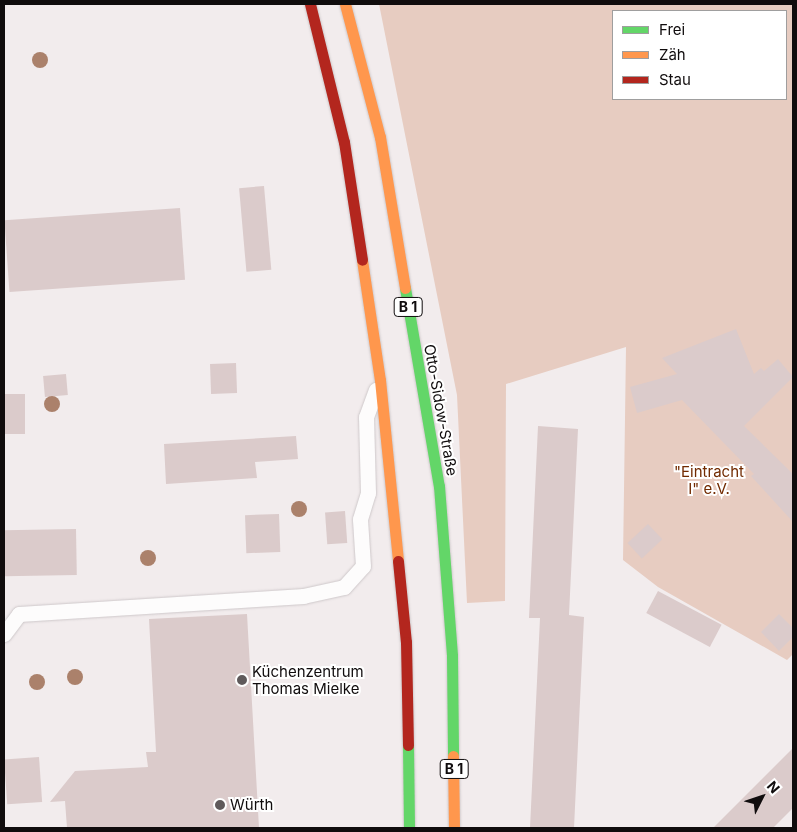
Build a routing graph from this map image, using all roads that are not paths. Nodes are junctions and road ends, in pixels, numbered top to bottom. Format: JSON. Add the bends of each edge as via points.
{"nodes":[{"id":1,"x":310,"y":4,"type":"edge"},
{"id":2,"x":345,"y":4,"type":"edge"},
{"id":3,"x":380,"y":380,"type":"junction"},
{"id":4,"x":4,"y":634,"type":"edge"},
{"id":5,"x":409,"y":828,"type":"edge"},
{"id":6,"x":454,"y":828,"type":"edge"}],
"edges":[{"from":1,"to":3,"type":"main road","number":"B 1","via":[[344,142]]},
{"from":2,"to":6,"type":"main road","name":"Otto-Sidow-Straße","number":"B 1","via":[[380,137],[439,486],[452,656]]},
{"from":3,"to":4,"type":"lane","via":[[366,417],[368,492],[360,519],[363,566],[344,587],[303,596],[19,614]]},
{"from":3,"to":5,"type":"main road","number":"B 1","via":[[406,642]]}]}
